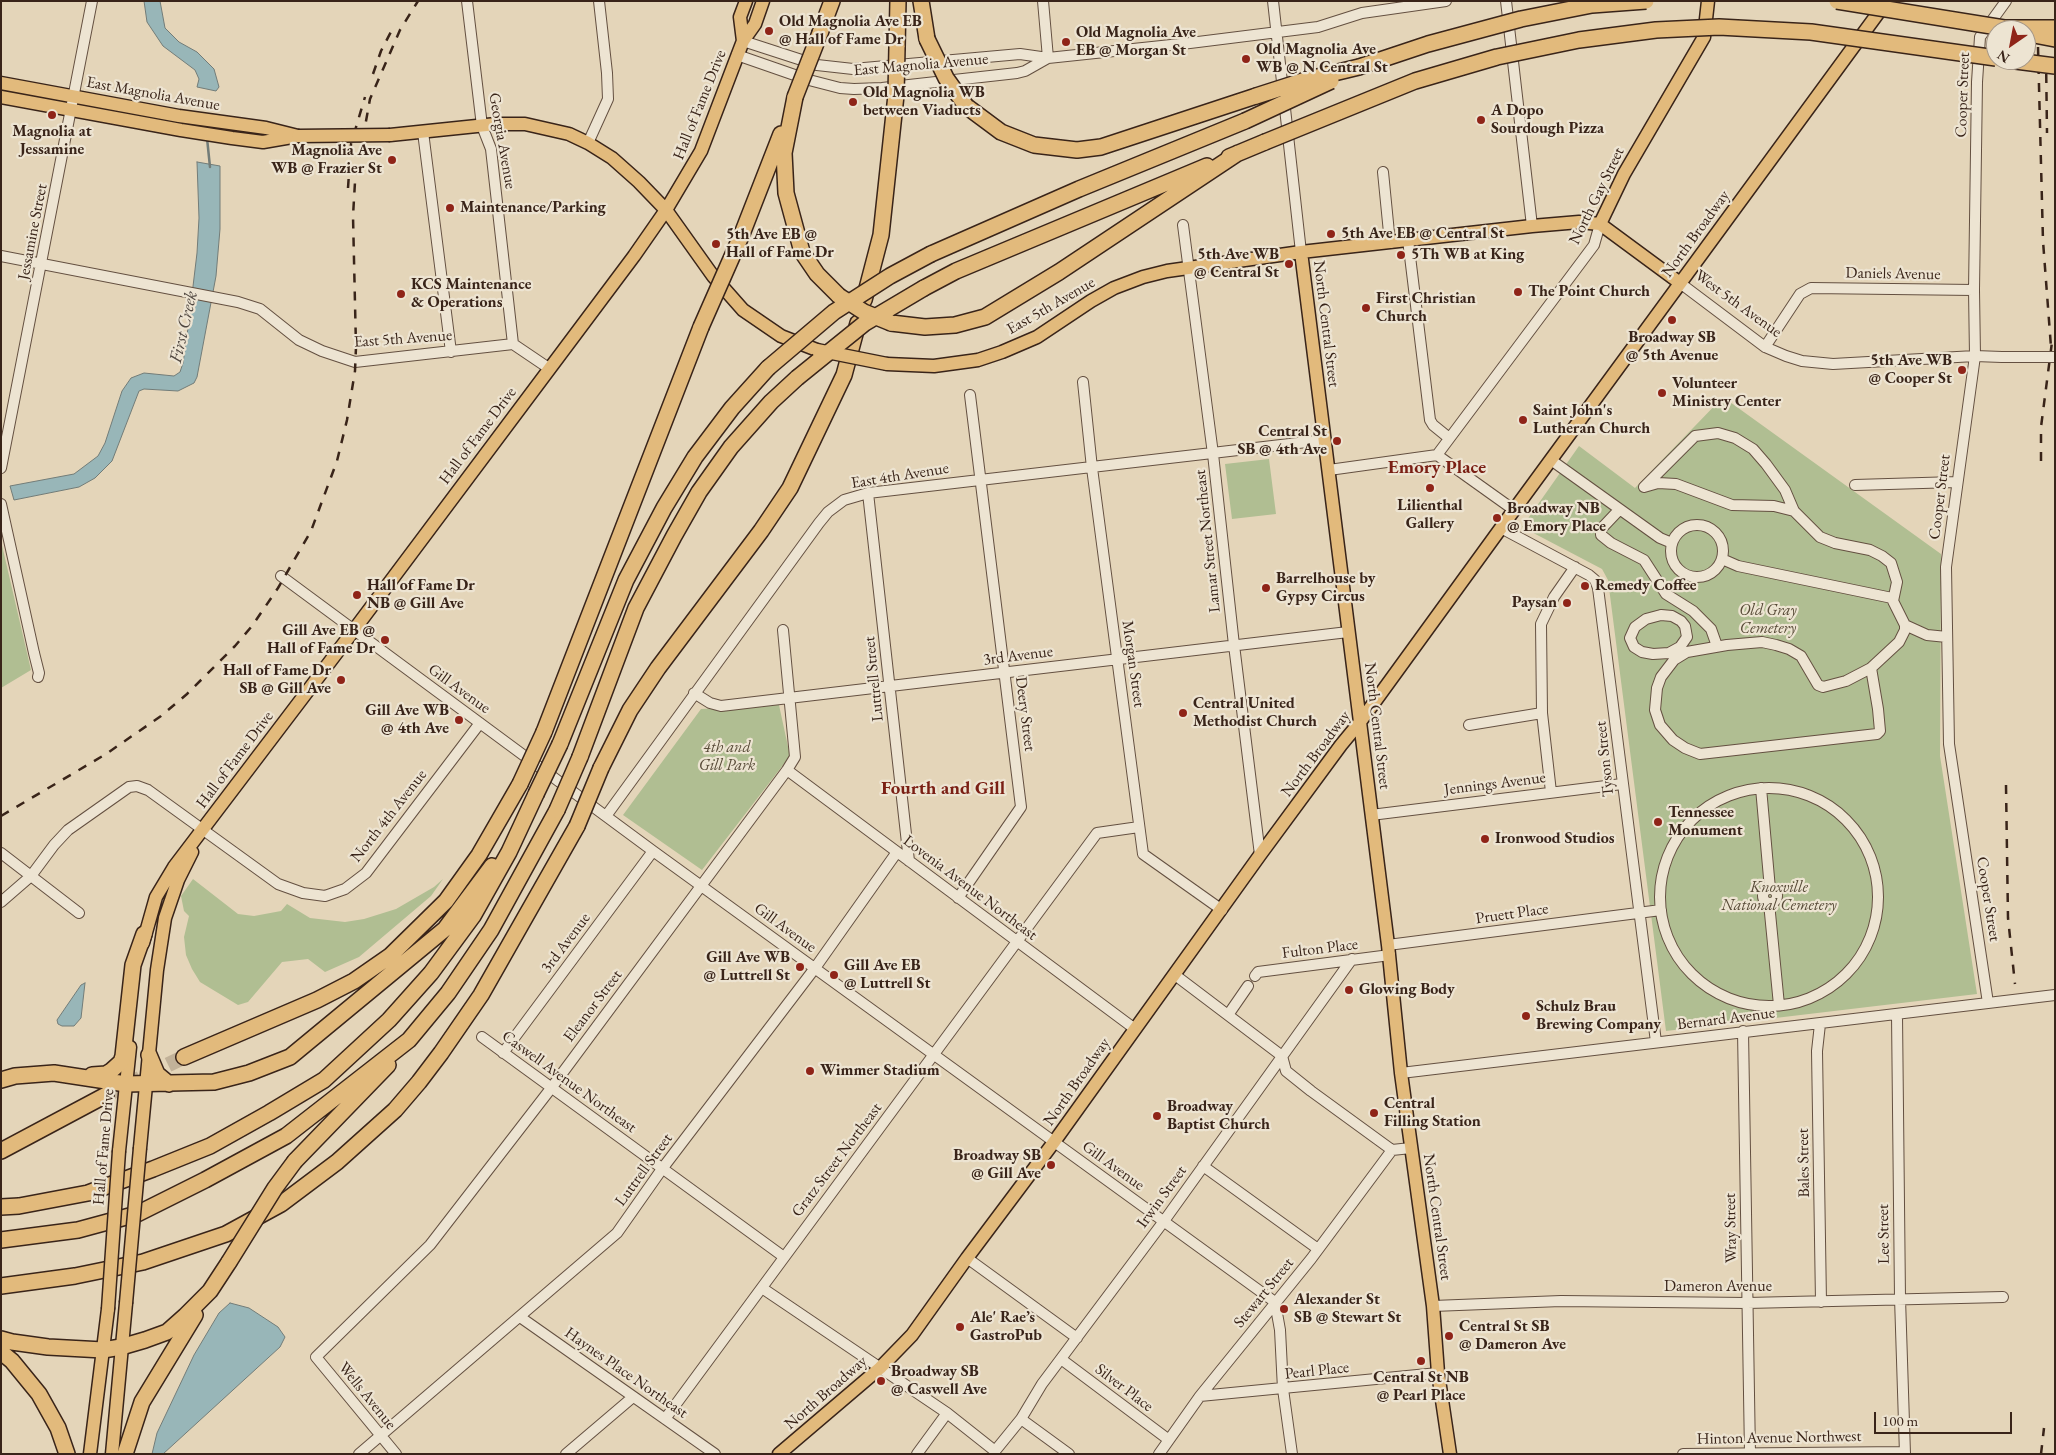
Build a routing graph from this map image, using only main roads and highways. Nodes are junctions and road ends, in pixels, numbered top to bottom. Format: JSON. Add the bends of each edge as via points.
{"nodes":[{"id":1,"x":746,"y":1,"type":"edge"},
{"id":2,"x":763,"y":1,"type":"edge"},
{"id":3,"x":832,"y":1,"type":"edge"},
{"id":4,"x":898,"y":1,"type":"edge"},
{"id":5,"x":921,"y":1,"type":"edge"},
{"id":6,"x":1646,"y":1,"type":"edge"},
{"id":7,"x":1708,"y":1,"type":"edge"},
{"id":8,"x":1837,"y":1,"type":"edge"},
{"id":9,"x":1884,"y":5,"type":"edge"},
{"id":10,"x":1986,"y":25,"type":"edge"},
{"id":11,"x":2036,"y":28,"type":"edge"},
{"id":12,"x":2055,"y":28,"type":"edge"},
{"id":13,"x":2036,"y":35,"type":"edge"},
{"id":14,"x":2055,"y":40,"type":"edge"},
{"id":15,"x":743,"y":41,"type":"junction"},
{"id":16,"x":1986,"y":57,"type":"edge"},
{"id":17,"x":2036,"y":64,"type":"edge"},
{"id":18,"x":2055,"y":66,"type":"edge"},
{"id":19,"x":1359,"y":67,"type":"junction"},
{"id":20,"x":1,"y":83,"type":"edge"},
{"id":21,"x":1,"y":97,"type":"edge"},
{"id":22,"x":795,"y":97,"type":"junction"},
{"id":23,"x":298,"y":136,"type":"junction"},
{"id":24,"x":1238,"y":153,"type":"junction"},
{"id":25,"x":666,"y":210,"type":"junction"},
{"id":26,"x":1600,"y":224,"type":"junction"},
{"id":27,"x":1301,"y":252,"type":"junction"},
{"id":28,"x":1680,"y":283,"type":"junction"},
{"id":29,"x":1360,"y":722,"type":"junction"},
{"id":30,"x":524,"y":820,"type":"junction"},
{"id":31,"x":202,"y":829,"type":"junction"},
{"id":32,"x":144,"y":934,"type":"junction"},
{"id":33,"x":410,"y":1040,"type":"junction"},
{"id":34,"x":149,"y":1054,"type":"junction"},
{"id":35,"x":184,"y":1058,"type":"tunnel mouth"},
{"id":36,"x":64,"y":1075,"type":"junction"},
{"id":37,"x":1,"y":1080,"type":"edge"},
{"id":38,"x":126,"y":1084,"type":"junction"},
{"id":39,"x":146,"y":1084,"type":"junction"},
{"id":40,"x":169,"y":1084,"type":"junction"},
{"id":41,"x":106,"y":1095,"type":"tunnel mouth"},
{"id":42,"x":1,"y":1151,"type":"edge"},
{"id":43,"x":1,"y":1207,"type":"edge"},
{"id":44,"x":1,"y":1240,"type":"edge"},
{"id":45,"x":1,"y":1286,"type":"edge"},
{"id":46,"x":210,"y":1291,"type":"junction"},
{"id":47,"x":1,"y":1339,"type":"edge"},
{"id":48,"x":121,"y":1347,"type":"junction"},
{"id":49,"x":103,"y":1350,"type":"junction"},
{"id":50,"x":1,"y":1352,"type":"edge"},
{"id":51,"x":67,"y":1454,"type":"edge"},
{"id":52,"x":90,"y":1454,"type":"edge"},
{"id":53,"x":112,"y":1454,"type":"edge"},
{"id":54,"x":125,"y":1454,"type":"edge"},
{"id":55,"x":779,"y":1454,"type":"edge"},
{"id":56,"x":1450,"y":1454,"type":"edge"}],
"edges":[{"from":1,"to":15,"type":"main road","name":"Hall of Fame Drive","via":[[740,17]]},
{"from":2,"to":15,"type":"main road","name":"Hall of Fame Drive","via":[[755,24]]},
{"from":3,"to":22,"type":"highway","bridge":true},
{"from":4,"to":45,"type":"highway","bridge":true,"via":[[896,95],[881,235],[844,375],[790,488],[630,710],[577,826],[481,995],[441,1053],[395,1110],[337,1162],[281,1204],[226,1234],[143,1262]]},
{"from":5,"to":19,"type":"highway","bridge":true,"via":[[927,40],[946,78],[966,106],[1001,132],[1034,144],[1077,150],[1101,147],[1309,79]]},
{"from":6,"to":19,"type":"highway","bridge":true,"via":[[1592,6],[1521,19]]},
{"from":7,"to":26,"type":"main road","name":"North Gay Street","via":[[1704,38],[1624,174]]},
{"from":8,"to":10,"type":"highway","bridge":true},
{"from":9,"to":28,"type":"main road","name":"North Broadway"},
{"from":11,"to":12,"type":"highway"},
{"from":13,"to":14,"type":"highway"},
{"from":15,"to":25,"type":"main road","name":"Hall of Fame Drive","via":[[702,151]]},
{"from":16,"to":24,"type":"highway","bridge":true,"via":[[1811,32],[1719,27],[1656,30],[1579,40],[1497,57],[1416,81]]},
{"from":17,"to":18,"type":"highway","bridge":true},
{"from":19,"to":30,"type":"highway","bridge":true,"via":[[1245,121],[931,254],[834,312],[768,368],[700,450],[664,508],[626,580],[560,744]]},
{"from":20,"to":23,"type":"main road","name":"East Magnolia Avenue"},
{"from":21,"to":23,"type":"main road","name":"East Magnolia Avenue","via":[[263,142]]},
{"from":22,"to":24,"type":"highway","bridge":true,"via":[[784,153],[786,193],[802,252],[838,296],[864,312],[891,322],[925,327],[985,318]]},
{"from":22,"to":35,"type":"highway","bridge":true,"via":[[742,234],[701,327],[544,732],[520,784],[479,855],[446,901],[390,956],[354,981]]},
{"from":23,"to":25,"type":"main road","name":"East Magnolia Avenue","bridge":true,"via":[[390,136],[525,124],[543,127],[569,134],[612,158]]},
{"from":24,"to":33,"type":"highway","bridge":true,"via":[[965,267],[924,288],[865,323],[772,402],[731,447],[678,529],[636,608],[558,810],[491,930],[448,993]]},
{"from":25,"to":27,"type":"main road","name":"East 5th Avenue","bridge":true,"via":[[713,276],[743,310],[781,336],[818,350],[887,364],[934,366],[986,358],[1036,337],[1114,288],[1143,277],[1189,266]]},
{"from":25,"to":31,"type":"main road","name":"Hall of Fame Drive","via":[[550,369]]},
{"from":26,"to":27,"type":"main road","via":[[1579,222],[1532,226]]},
{"from":26,"to":28,"type":"main road","name":"West 5th Avenue"},
{"from":27,"to":29,"type":"main road","name":"North Central Street"},
{"from":28,"to":29,"type":"main road","name":"North Broadway"},
{"from":29,"to":55,"type":"main road","name":"North Broadway","via":[[912,1335],[880,1368]]},
{"from":29,"to":56,"type":"main road","name":"North Central Street"},
{"from":30,"to":40,"type":"highway","via":[[445,928],[290,1057],[214,1082]]},
{"from":30,"to":43,"type":"highway","via":[[474,916],[432,972],[389,1020],[324,1080],[210,1146],[153,1169],[88,1193]]},
{"from":31,"to":32,"type":"main road","name":"Hall of Fame Drive","via":[[156,897]]},
{"from":31,"to":34,"type":"main road","name":"Hall of Fame Drive","via":[[178,880],[165,918]]},
{"from":32,"to":36,"type":"highway","via":[[133,965],[125,1049],[120,1062],[106,1074]]},
{"from":32,"to":38,"type":"main road","name":"Hall of Fame Drive"},
{"from":33,"to":44,"type":"highway","via":[[286,1136],[146,1210],[78,1230]]},
{"from":33,"to":46,"type":"highway","bridge":true,"via":[[372,1084],[295,1161]]},
{"from":34,"to":39,"type":"main road","name":"Hall of Fame Drive"},
{"from":34,"to":40,"type":"highway","via":[[152,1067]]},
{"from":36,"to":37,"type":"highway","via":[[15,1076]]},
{"from":36,"to":38,"type":"highway"},
{"from":38,"to":39,"type":"highway"},
{"from":38,"to":49,"type":"main road","name":"Hall of Fame Drive","bridge":true},
{"from":39,"to":40,"type":"highway"},
{"from":39,"to":48,"type":"main road","name":"Hall of Fame Drive","bridge":true},
{"from":41,"to":42,"type":"highway"},
{"from":46,"to":48,"type":"highway","via":[[168,1332]]},
{"from":46,"to":54,"type":"highway","via":[[142,1402]]},
{"from":47,"to":49,"type":"highway","via":[[48,1347]]},
{"from":48,"to":49,"type":"highway"},
{"from":48,"to":53,"type":"main road","name":"Hall of Fame Drive"},
{"from":49,"to":52,"type":"main road","name":"Hall of Fame Drive"},
{"from":50,"to":51,"type":"highway","via":[[39,1394],[58,1428]]}]}
